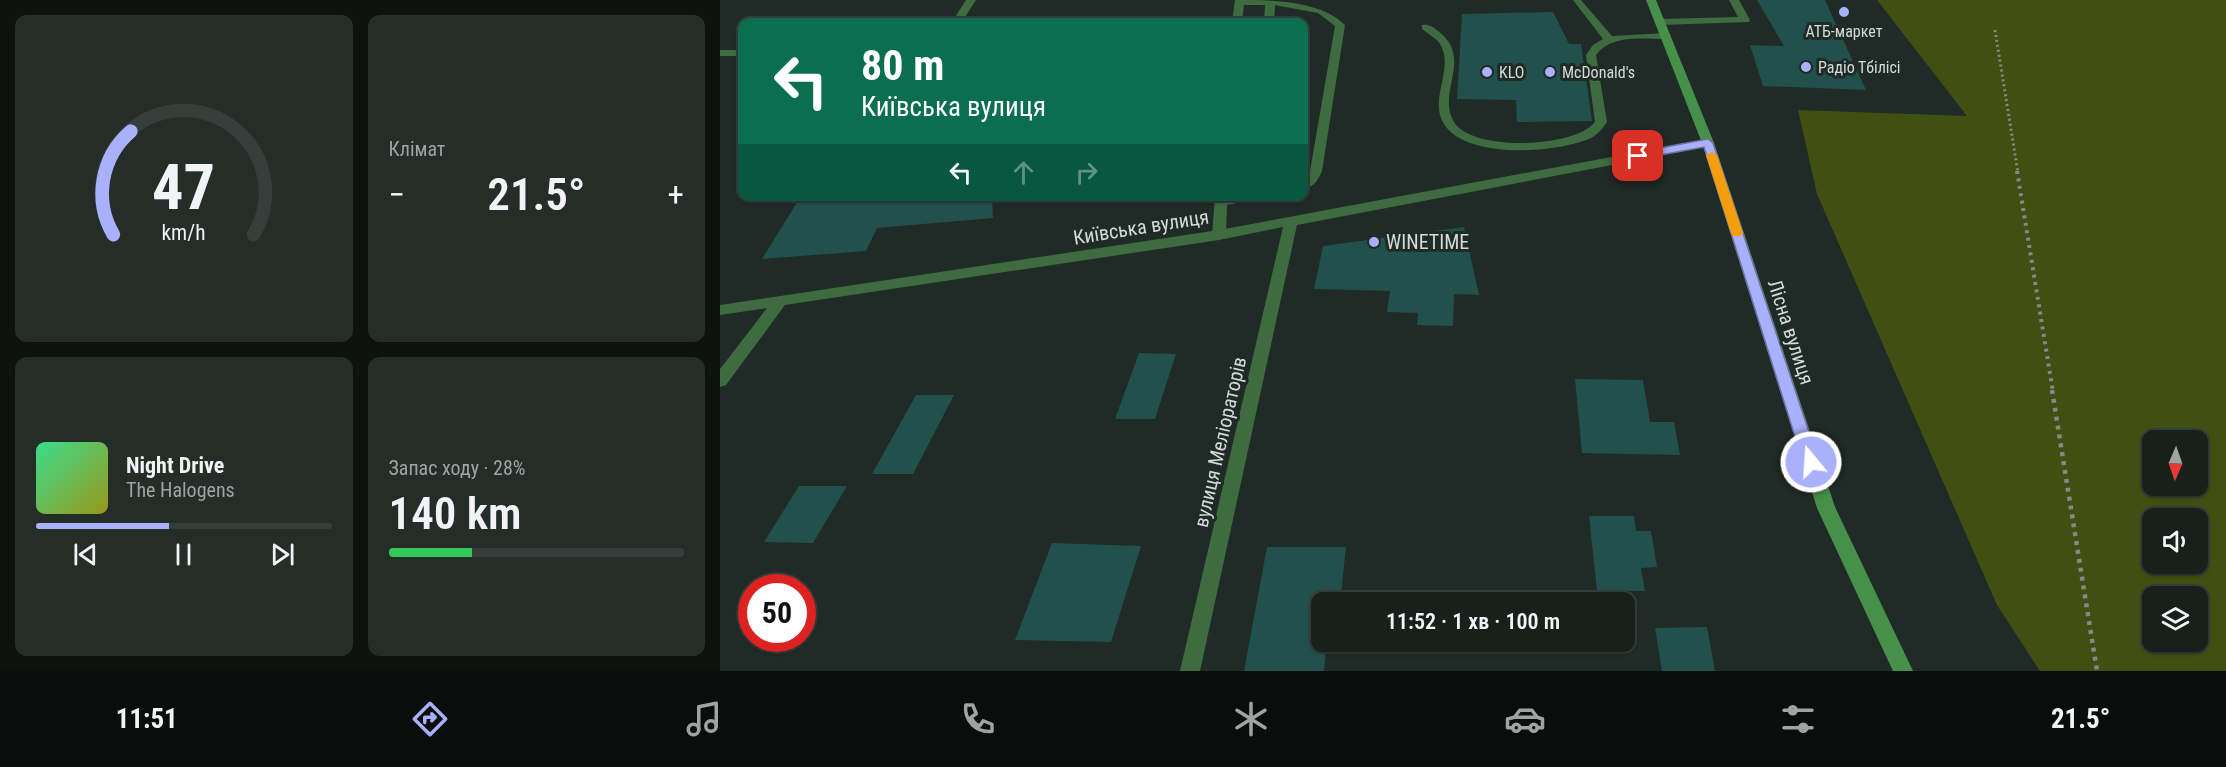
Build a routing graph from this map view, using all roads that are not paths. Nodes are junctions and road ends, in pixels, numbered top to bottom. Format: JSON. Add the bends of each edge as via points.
{"nodes":[{"id":1,"x":971,"y":0,"type":"edge"},
{"id":2,"x":1651,"y":0,"type":"edge"},
{"id":3,"x":1734,"y":0,"type":"edge"},
{"id":4,"x":1240,"y":1,"type":"edge"},
{"id":5,"x":1578,"y":1,"type":"edge"},
{"id":6,"x":1270,"y":2,"type":"junction"},
{"id":7,"x":960,"y":18,"type":"edge"},
{"id":8,"x":1238,"y":18,"type":"edge"},
{"id":9,"x":1269,"y":18,"type":"edge"},
{"id":10,"x":1426,"y":27,"type":"dead end"},
{"id":11,"x":1663,"y":29,"type":"junction"},
{"id":12,"x":1609,"y":39,"type":"junction"},
{"id":13,"x":738,"y":52,"type":"edge"},
{"id":14,"x":720,"y":53,"type":"edge"},
{"id":15,"x":1708,"y":143,"type":"junction"},
{"id":16,"x":1308,"y":182,"type":"edge"},
{"id":17,"x":1221,"y":201,"type":"edge"},
{"id":18,"x":1291,"y":222,"type":"junction"},
{"id":19,"x":1219,"y":235,"type":"junction"},
{"id":20,"x":780,"y":302,"type":"junction"},
{"id":21,"x":720,"y":310,"type":"edge"},
{"id":22,"x":720,"y":381,"type":"edge"},
{"id":23,"x":1190,"y":671,"type":"edge"},
{"id":24,"x":1902,"y":671,"type":"edge"}],
"edges":[{"from":1,"to":7,"type":"street"},
{"from":2,"to":11,"type":"main road","name":"Лісна вулиця"},
{"from":3,"to":11,"type":"street","via":[[1745,20]]},
{"from":4,"to":6,"type":"street"},
{"from":4,"to":8,"type":"street"},
{"from":5,"to":12,"type":"street"},
{"from":6,"to":9,"type":"street"},
{"from":6,"to":16,"type":"street","via":[[1304,1],[1321,6],[1334,14],[1340,25],[1317,171]]},
{"from":10,"to":12,"type":"street","via":[[1447,46],[1443,109],[1448,124],[1460,135],[1513,147],[1544,145],[1597,130],[1601,122],[1591,55],[1595,47]]},
{"from":11,"to":12,"type":"street"},
{"from":11,"to":15,"type":"main road","name":"Лісна вулиця"},
{"from":13,"to":14,"type":"street"},
{"from":15,"to":18,"type":"street","name":"Київська вулиця"},
{"from":15,"to":24,"type":"main road","name":"Лісна вулиця","via":[[1826,508]]},
{"from":17,"to":19,"type":"street"},
{"from":18,"to":19,"type":"street","name":"Київська вулиця"},
{"from":18,"to":23,"type":"street","name":"вулиця Меліораторів"},
{"from":19,"to":20,"type":"street","name":"Київська вулиця"},
{"from":20,"to":21,"type":"street","name":"Київська вулиця"},
{"from":20,"to":22,"type":"street"}]}
